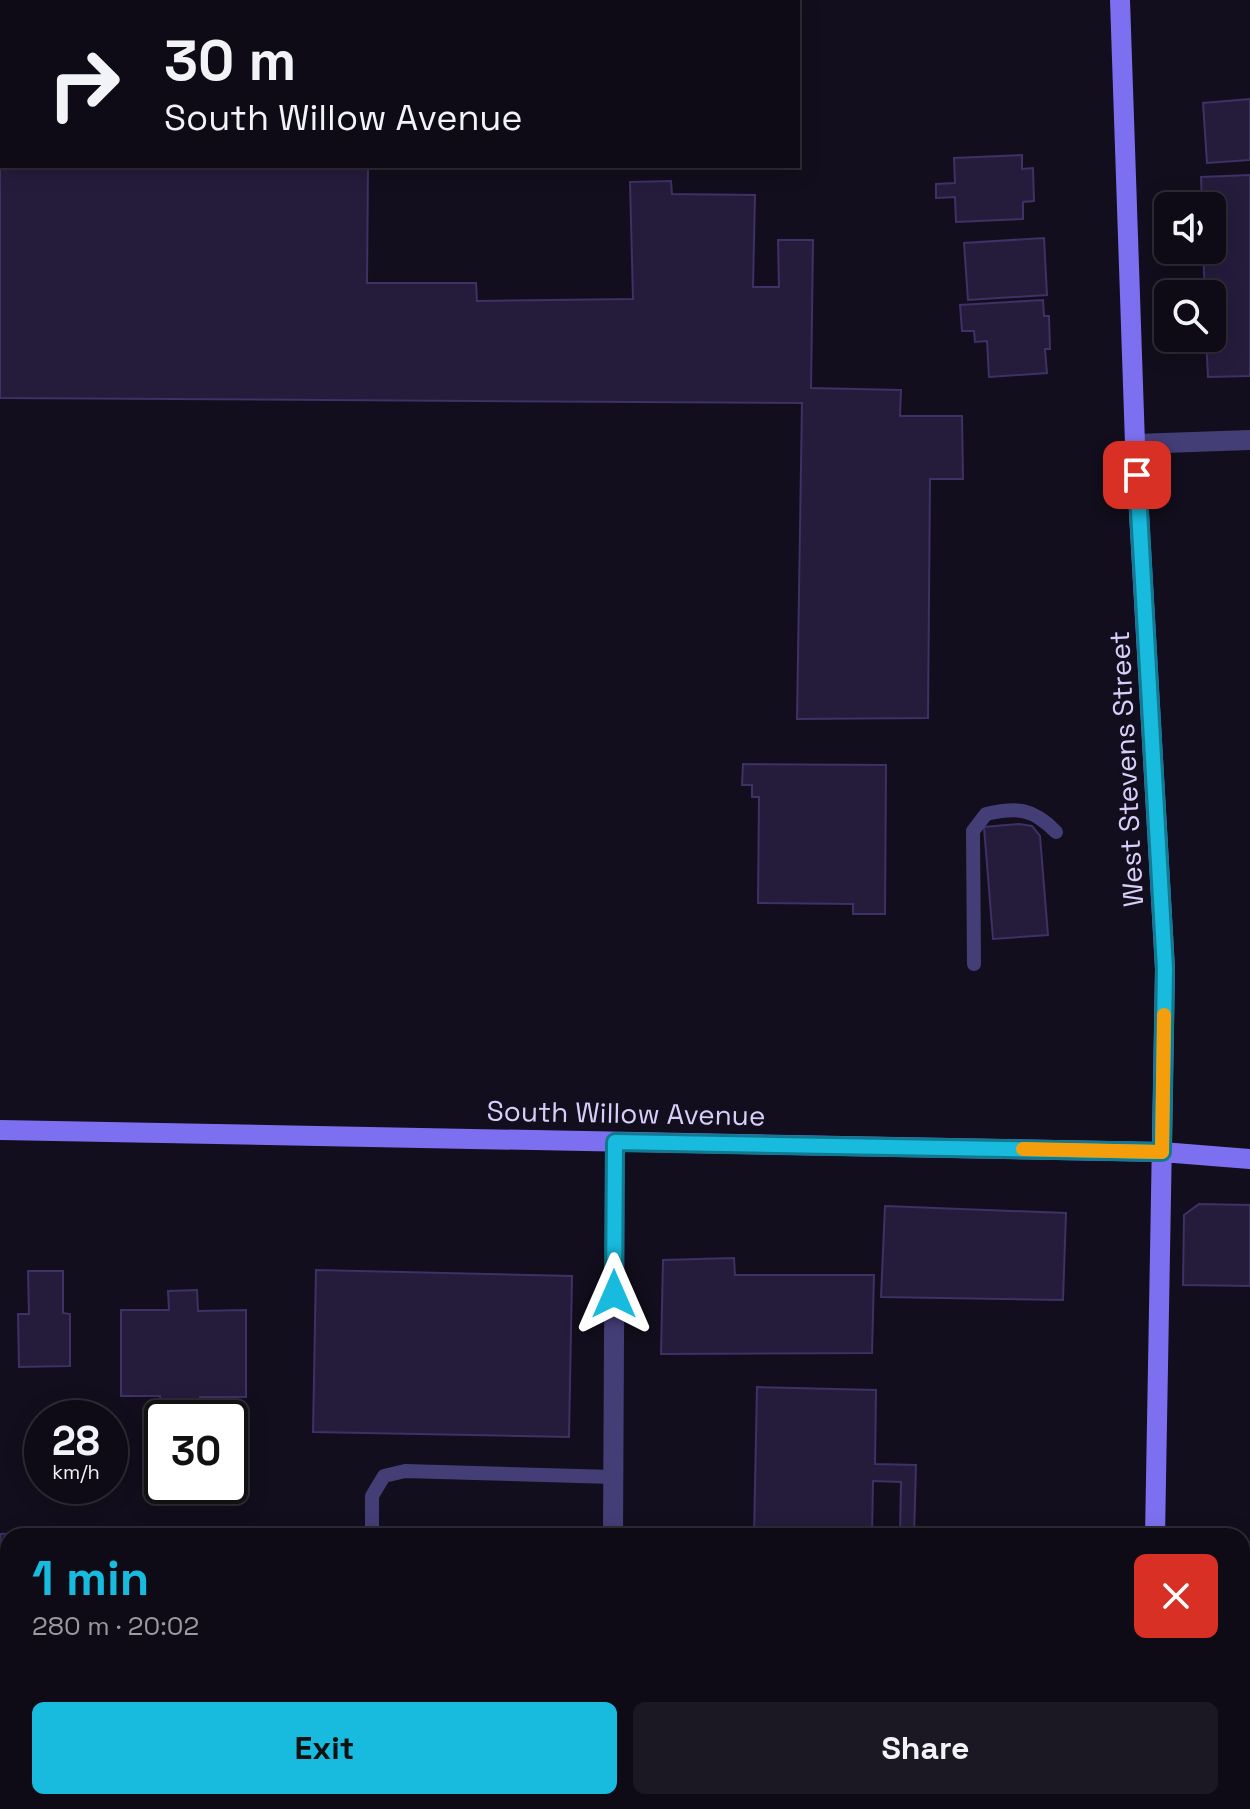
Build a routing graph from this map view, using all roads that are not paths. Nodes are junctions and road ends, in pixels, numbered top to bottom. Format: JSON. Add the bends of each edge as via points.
{"nodes":[{"id":1,"x":1120,"y":0,"type":"edge"},
{"id":2,"x":1250,"y":440,"type":"edge"},
{"id":3,"x":1135,"y":444,"type":"junction"},
{"id":4,"x":1056,"y":832,"type":"dead end"},
{"id":5,"x":974,"y":964,"type":"dead end"},
{"id":6,"x":0,"y":1130,"type":"edge"},
{"id":7,"x":615,"y":1142,"type":"junction"},
{"id":8,"x":1162,"y":1152,"type":"junction"},
{"id":9,"x":1250,"y":1159,"type":"edge"},
{"id":10,"x":613,"y":1477,"type":"junction"},
{"id":11,"x":372,"y":1528,"type":"edge"},
{"id":12,"x":613,"y":1528,"type":"edge"},
{"id":13,"x":1155,"y":1528,"type":"edge"}],
"edges":[{"from":1,"to":3,"type":"street","name":"West Stevens Street"},
{"from":2,"to":3,"type":"street"},
{"from":3,"to":8,"type":"street","name":"West Stevens Street","via":[[1165,969]]},
{"from":4,"to":5,"type":"lane","via":[[1042,817],[1006,810],[986,814],[973,831]]},
{"from":6,"to":7,"type":"street","name":"South Willow Avenue"},
{"from":7,"to":8,"type":"street","name":"South Willow Avenue"},
{"from":7,"to":10,"type":"street"},
{"from":8,"to":9,"type":"street","name":"South Willow Avenue"},
{"from":8,"to":13,"type":"street","name":"West Stevens Street"},
{"from":10,"to":11,"type":"lane","via":[[405,1471],[384,1476],[372,1496]]},
{"from":10,"to":12,"type":"street"}]}
